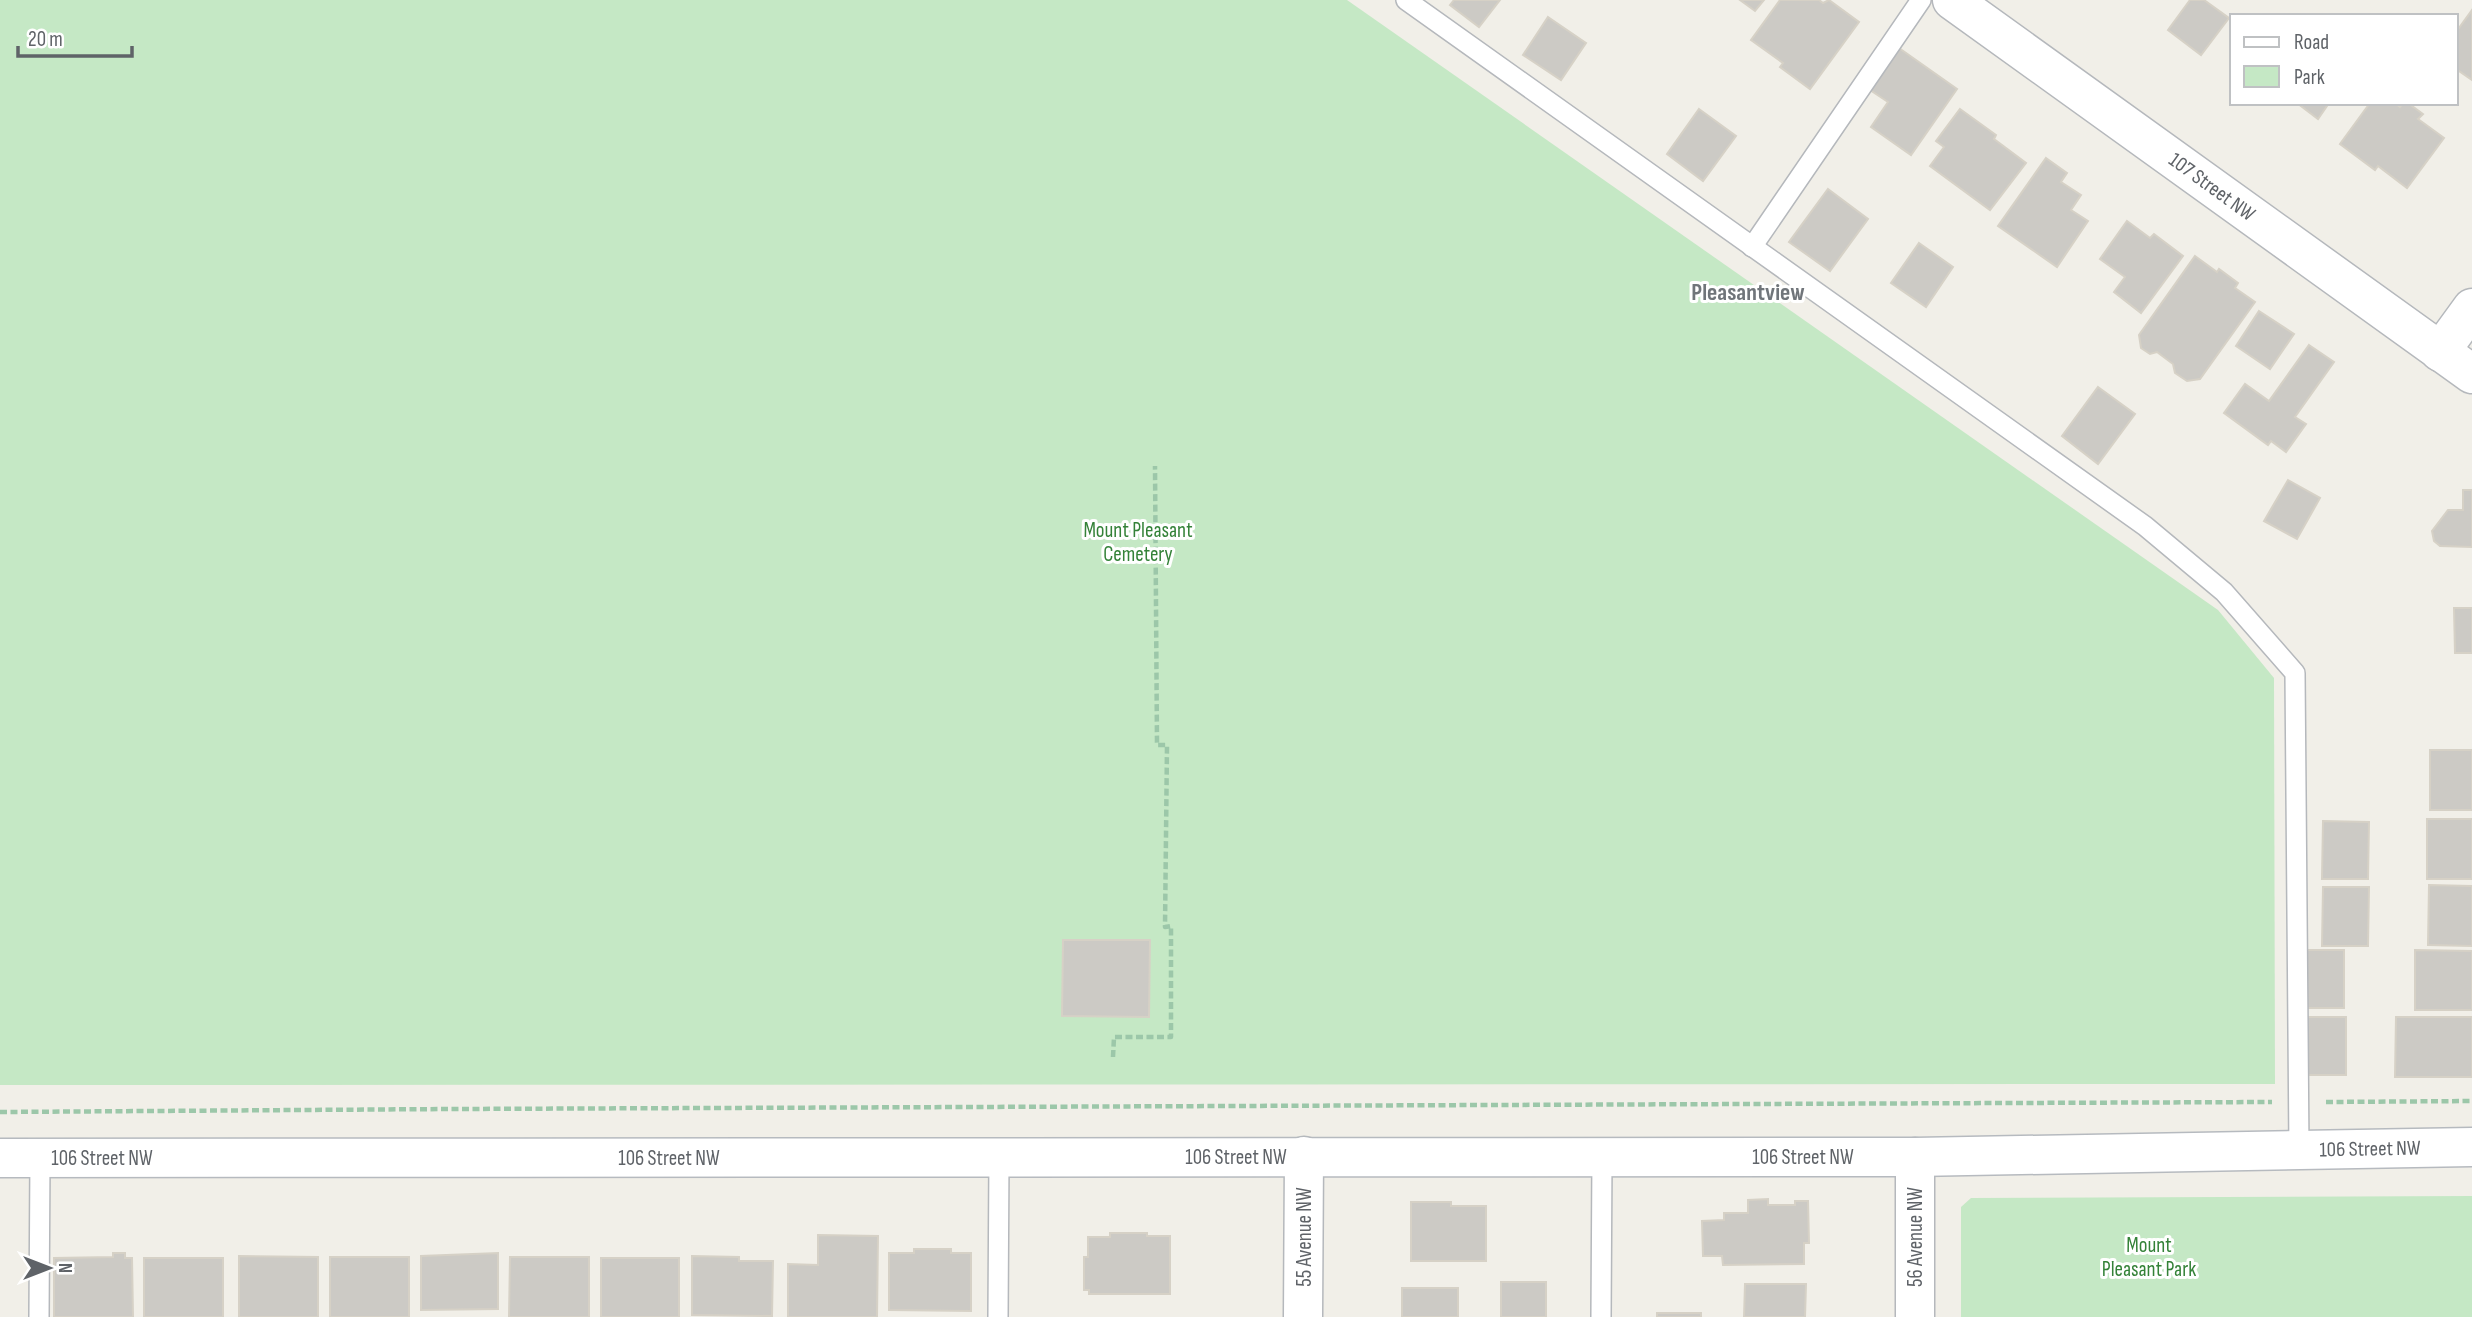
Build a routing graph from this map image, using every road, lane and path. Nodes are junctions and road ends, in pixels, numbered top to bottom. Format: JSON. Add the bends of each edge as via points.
{"nodes":[{"id":1,"x":1406,"y":0,"type":"edge"},
{"id":2,"x":1921,"y":0,"type":"edge"},
{"id":3,"x":1977,"y":7,"type":"edge"},
{"id":4,"x":1752,"y":247,"type":"junction"},
{"id":5,"x":2472,"y":308,"type":"edge"},
{"id":6,"x":2441,"y":352,"type":"junction"},
{"id":7,"x":2472,"y":374,"type":"edge"},
{"id":8,"x":1155,"y":466,"type":"dead end"},
{"id":9,"x":1113,"y":1057,"type":"dead end"},
{"id":10,"x":2472,"y":1101,"type":"edge"},
{"id":11,"x":2298,"y":1102,"type":"junction"},
{"id":12,"x":0,"y":1112,"type":"edge"},
{"id":13,"x":2472,"y":1147,"type":"edge"},
{"id":14,"x":2299,"y":1150,"type":"junction"},
{"id":15,"x":1304,"y":1156,"type":"junction"},
{"id":16,"x":1602,"y":1157,"type":"junction"},
{"id":17,"x":1915,"y":1157,"type":"junction"},
{"id":18,"x":0,"y":1158,"type":"edge"},
{"id":19,"x":40,"y":1158,"type":"junction"},
{"id":20,"x":999,"y":1158,"type":"junction"},
{"id":21,"x":39,"y":1317,"type":"edge"},
{"id":22,"x":998,"y":1317,"type":"edge"},
{"id":23,"x":1303,"y":1317,"type":"edge"},
{"id":24,"x":1601,"y":1317,"type":"edge"},
{"id":25,"x":1915,"y":1317,"type":"edge"}],
"edges":[{"from":1,"to":4,"type":"lane"},
{"from":2,"to":4,"type":"lane"},
{"from":3,"to":6,"type":"street","name":"107 Street NW"},
{"from":4,"to":11,"type":"lane","via":[[2145,526],[2224,592],[2295,673]]},
{"from":5,"to":6,"type":"street"},
{"from":6,"to":7,"type":"street","name":"107 Street NW"},
{"from":8,"to":9,"type":"path","via":[[1157,745],[1167,745],[1165,927],[1171,926],[1171,1037],[1114,1037]]},
{"from":10,"to":11,"type":"path"},
{"from":11,"to":12,"type":"path"},
{"from":11,"to":14,"type":"lane"},
{"from":13,"to":14,"type":"street","name":"106 Street NW"},
{"from":14,"to":17,"type":"street","name":"106 Street NW"},
{"from":15,"to":16,"type":"street","name":"106 Street NW"},
{"from":15,"to":20,"type":"street","name":"106 Street NW"},
{"from":15,"to":23,"type":"street","name":"55 Avenue NW"},
{"from":16,"to":17,"type":"street","name":"106 Street NW"},
{"from":16,"to":24,"type":"lane"},
{"from":17,"to":25,"type":"street","name":"56 Avenue NW"},
{"from":18,"to":19,"type":"street","name":"106 Street NW"},
{"from":19,"to":20,"type":"street","name":"106 Street NW"},
{"from":19,"to":21,"type":"lane"},
{"from":20,"to":22,"type":"lane"}]}
